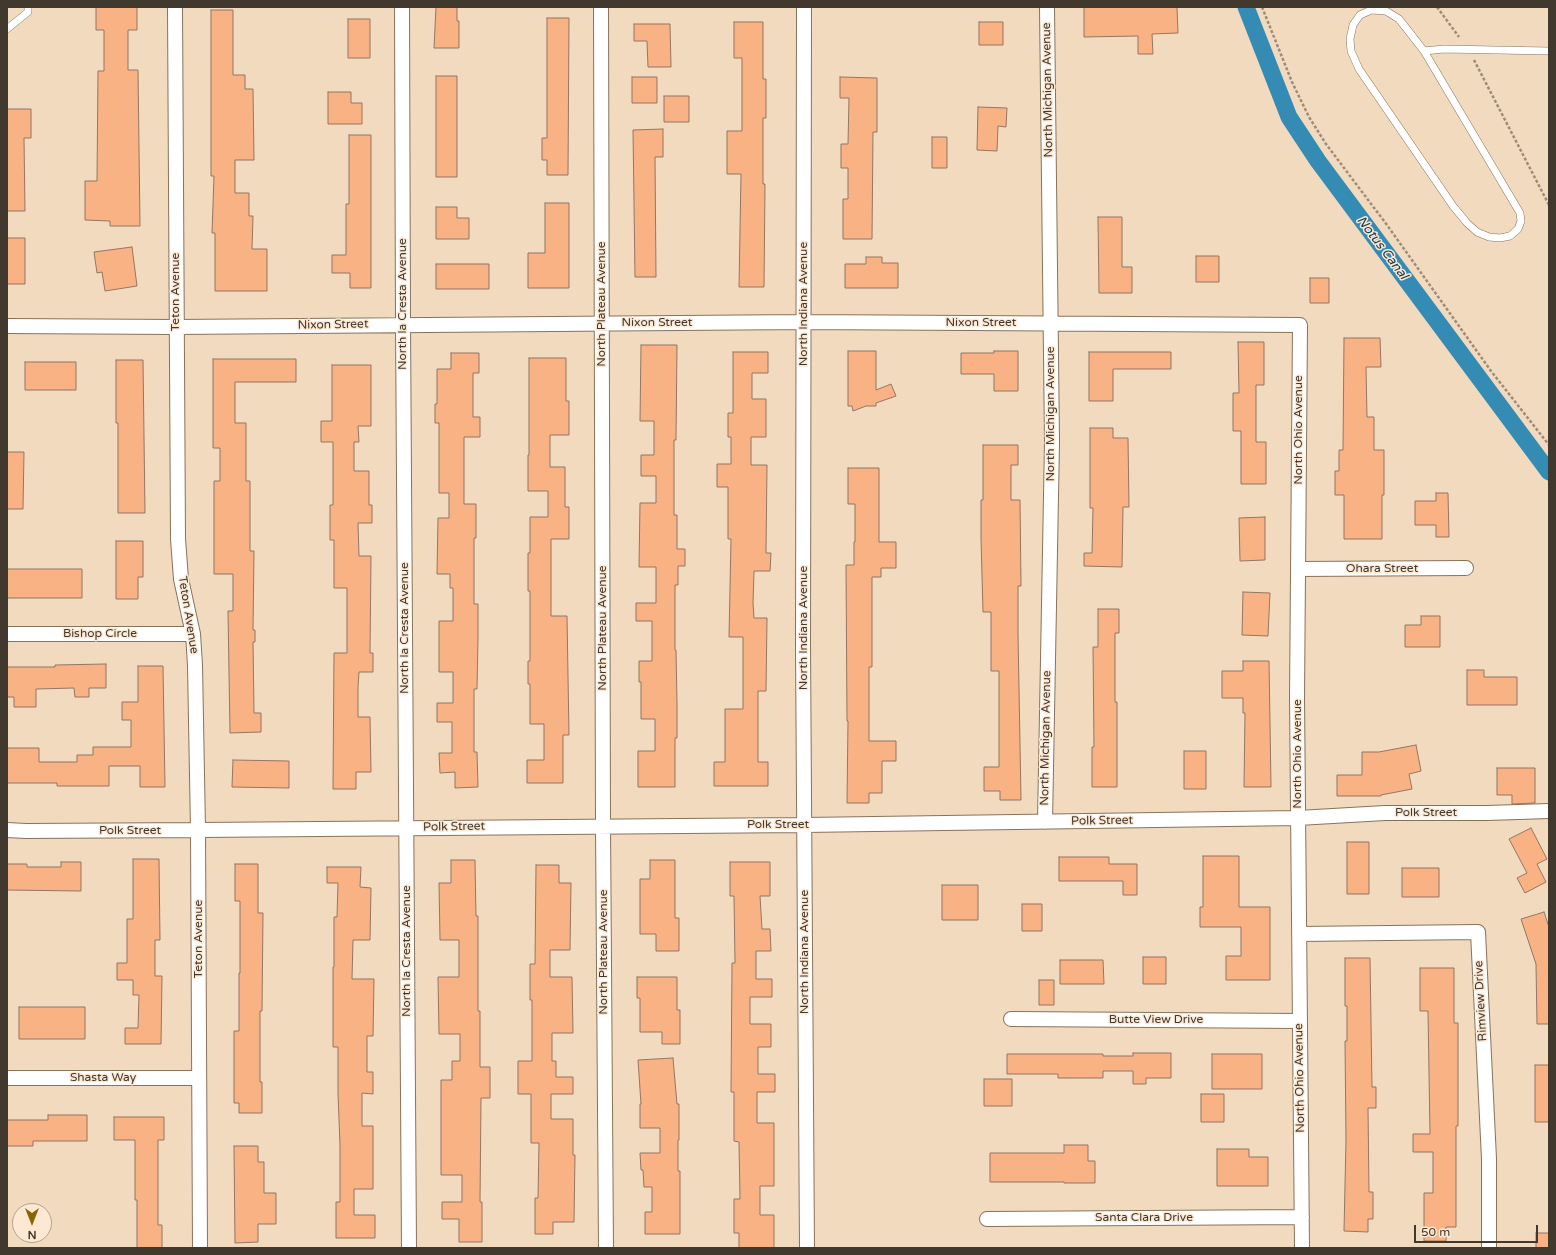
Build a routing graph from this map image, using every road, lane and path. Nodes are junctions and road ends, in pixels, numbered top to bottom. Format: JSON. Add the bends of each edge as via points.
{"nodes":[{"id":1,"x":28,"y":7,"type":"edge"},
{"id":2,"x":175,"y":7,"type":"edge"},
{"id":3,"x":402,"y":7,"type":"edge"},
{"id":4,"x":601,"y":7,"type":"edge"},
{"id":5,"x":804,"y":7,"type":"edge"},
{"id":6,"x":1047,"y":7,"type":"edge"},
{"id":7,"x":1262,"y":7,"type":"edge"},
{"id":8,"x":1437,"y":7,"type":"edge"},
{"id":9,"x":7,"y":29,"type":"edge"},
{"id":10,"x":1468,"y":50,"type":"junction"},
{"id":11,"x":1424,"y":51,"type":"junction"},
{"id":12,"x":1549,"y":51,"type":"edge"},
{"id":13,"x":1549,"y":205,"type":"edge"},
{"id":14,"x":804,"y":322,"type":"junction"},
{"id":15,"x":603,"y":323,"type":"junction"},
{"id":16,"x":1051,"y":323,"type":"junction"},
{"id":17,"x":403,"y":324,"type":"junction"},
{"id":18,"x":1236,"y":324,"type":"joint"},
{"id":19,"x":7,"y":326,"type":"edge"},
{"id":20,"x":176,"y":327,"type":"junction"},
{"id":21,"x":1549,"y":445,"type":"edge"},
{"id":22,"x":1466,"y":568,"type":"dead end"},
{"id":23,"x":1298,"y":569,"type":"junction"},
{"id":24,"x":7,"y":634,"type":"edge"},
{"id":25,"x":193,"y":634,"type":"junction"},
{"id":26,"x":1549,"y":811,"type":"edge"},
{"id":27,"x":1298,"y":818,"type":"junction"},
{"id":28,"x":1045,"y":822,"type":"junction"},
{"id":29,"x":804,"y":824,"type":"junction"},
{"id":30,"x":603,"y":825,"type":"junction"},
{"id":31,"x":406,"y":828,"type":"junction"},
{"id":32,"x":7,"y":830,"type":"edge"},
{"id":33,"x":198,"y":830,"type":"junction"},
{"id":34,"x":1299,"y":934,"type":"junction"},
{"id":35,"x":1011,"y":1019,"type":"dead end"},
{"id":36,"x":1300,"y":1021,"type":"junction"},
{"id":37,"x":7,"y":1078,"type":"edge"},
{"id":38,"x":199,"y":1078,"type":"junction"},
{"id":39,"x":1302,"y":1217,"type":"junction"},
{"id":40,"x":987,"y":1219,"type":"dead end"},
{"id":41,"x":200,"y":1248,"type":"edge"},
{"id":42,"x":409,"y":1248,"type":"edge"},
{"id":43,"x":606,"y":1248,"type":"edge"},
{"id":44,"x":807,"y":1248,"type":"edge"},
{"id":45,"x":1302,"y":1248,"type":"edge"},
{"id":46,"x":1489,"y":1248,"type":"edge"}],
"edges":[{"from":1,"to":9,"type":"lane","via":[[28,12]]},
{"from":2,"to":20,"type":"street","name":"Teton Avenue"},
{"from":3,"to":17,"type":"street","name":"North la Cresta Avenue"},
{"from":4,"to":15,"type":"street","name":"North Plateau Avenue"},
{"from":5,"to":14,"type":"street","name":"North Indiana Avenue"},
{"from":6,"to":16,"type":"street","name":"North Michigan Avenue"},
{"from":7,"to":21,"type":"path","via":[[1292,82],[1326,144],[1491,371]]},
{"from":8,"to":10,"type":"path"},
{"from":10,"to":11,"type":"lane"},
{"from":10,"to":12,"type":"lane"},
{"from":10,"to":13,"type":"path"},
{"from":11,"to":11,"type":"lane","via":[[1520,213],[1518,229],[1510,236],[1489,237],[1477,232],[1453,206],[1358,69],[1351,51],[1353,25],[1360,15],[1366,12],[1386,11],[1399,18]]},
{"from":14,"to":15,"type":"street","name":"Nixon Street"},
{"from":14,"to":16,"type":"street","name":"Nixon Street"},
{"from":14,"to":29,"type":"street","name":"North Indiana Avenue"},
{"from":15,"to":17,"type":"street","name":"Nixon Street"},
{"from":15,"to":30,"type":"street","name":"North Plateau Avenue"},
{"from":16,"to":18,"type":"street","name":"Nixon Street"},
{"from":16,"to":28,"type":"street","name":"North Michigan Avenue","via":[[1052,442]]},
{"from":17,"to":20,"type":"street","name":"Nixon Street"},
{"from":17,"to":31,"type":"street","name":"North la Cresta Avenue"},
{"from":18,"to":23,"type":"street","name":"North Ohio Avenue","via":[[1300,325]]},
{"from":19,"to":20,"type":"street","name":"Nixon Street"},
{"from":20,"to":25,"type":"street","name":"Teton Avenue","via":[[178,539],[181,579]]},
{"from":22,"to":23,"type":"street","name":"Ohara Street"},
{"from":23,"to":27,"type":"street","name":"North Ohio Avenue"},
{"from":24,"to":25,"type":"street","name":"Bishop Circle"},
{"from":25,"to":33,"type":"street","name":"Teton Avenue"},
{"from":26,"to":27,"type":"street","name":"Polk Street","via":[[1487,814],[1385,813]]},
{"from":27,"to":28,"type":"street","name":"Polk Street"},
{"from":27,"to":34,"type":"street","name":"North Ohio Avenue"},
{"from":28,"to":29,"type":"street","name":"Polk Street"},
{"from":29,"to":30,"type":"street","name":"Polk Street"},
{"from":29,"to":44,"type":"street","name":"North Indiana Avenue"},
{"from":30,"to":31,"type":"street","name":"Polk Street"},
{"from":30,"to":43,"type":"street","name":"North Plateau Avenue"},
{"from":31,"to":33,"type":"street","name":"Polk Street"},
{"from":31,"to":42,"type":"street","name":"North la Cresta Avenue"},
{"from":32,"to":33,"type":"street","name":"Polk Street"},
{"from":33,"to":38,"type":"street","name":"Teton Avenue"},
{"from":34,"to":36,"type":"street","name":"North Ohio Avenue"},
{"from":34,"to":46,"type":"street","name":"Rimview Drive","via":[[1478,932],[1489,1159]]},
{"from":35,"to":36,"type":"street","name":"Butte View Drive"},
{"from":36,"to":39,"type":"street","name":"North Ohio Avenue"},
{"from":37,"to":38,"type":"street","name":"Shasta Way"},
{"from":38,"to":41,"type":"street","name":"Teton Avenue"},
{"from":39,"to":40,"type":"street","name":"Santa Clara Drive"},
{"from":39,"to":45,"type":"street","name":"North Ohio Avenue"}]}
